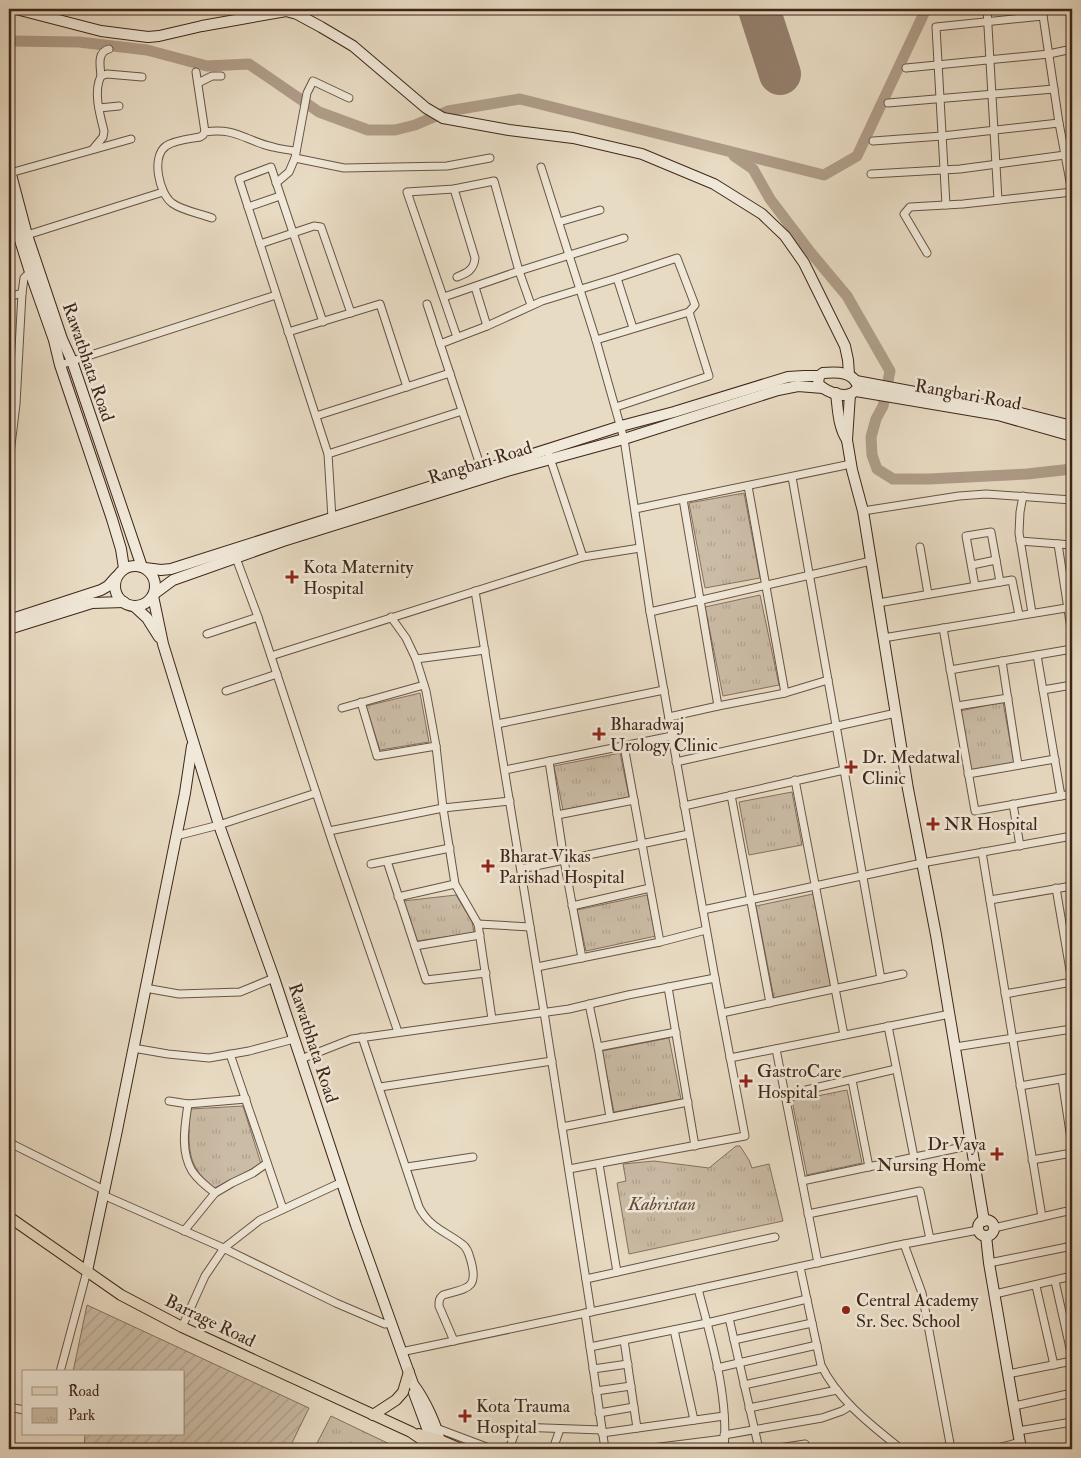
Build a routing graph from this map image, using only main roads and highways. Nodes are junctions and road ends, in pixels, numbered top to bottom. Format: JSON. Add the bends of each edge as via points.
{"nodes":[{"id":1,"x":9,"y":1217,"type":"edge"},
{"id":2,"x":409,"y":1372,"type":"road end"},
{"id":3,"x":373,"y":1415,"type":"junction"},
{"id":4,"x":436,"y":1441,"type":"edge"},
{"id":5,"x":461,"y":1449,"type":"edge"}],
"edges":[{"from":1,"to":3,"type":"main road","name":"Barrage Road","via":[[121,1295],[182,1327]]},
{"from":2,"to":3,"type":"main road","via":[[403,1392]]},
{"from":3,"to":4,"type":"main road","name":"Barrage Road"},
{"from":4,"to":5,"type":"main road","name":"Barrage Road"}]}
